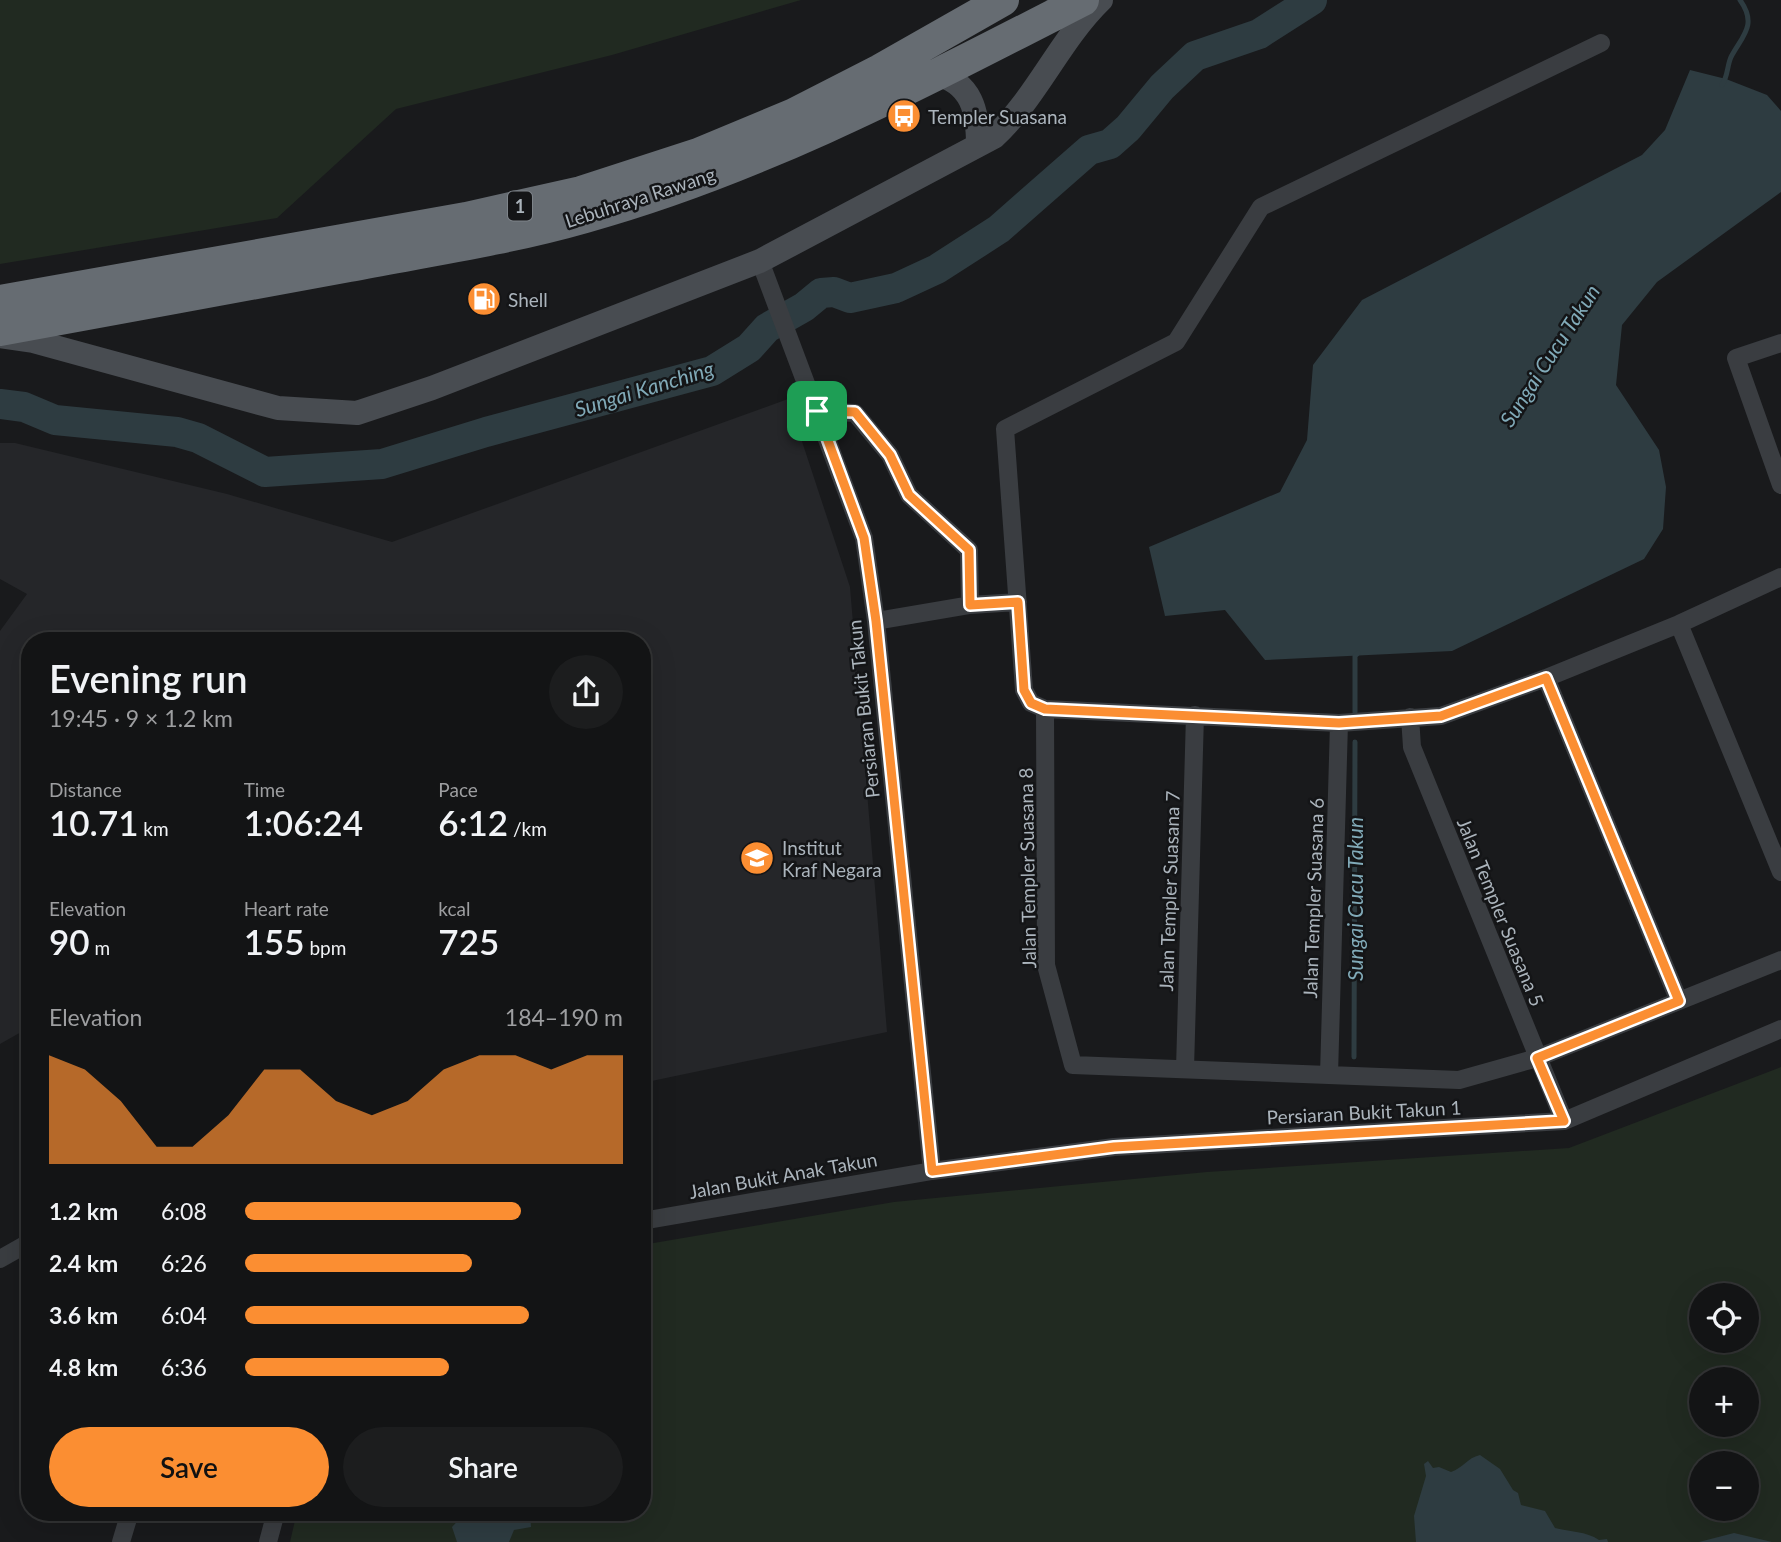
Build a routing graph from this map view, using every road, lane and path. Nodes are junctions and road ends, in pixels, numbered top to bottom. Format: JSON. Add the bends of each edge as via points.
{"nodes":[{"id":1,"x":1003,"y":0,"type":"edge"},
{"id":2,"x":1083,"y":0,"type":"edge"},
{"id":3,"x":1101,"y":0,"type":"edge"},
{"id":4,"x":1601,"y":43,"type":"dead end"},
{"id":5,"x":935,"y":74,"type":"junction"},
{"id":6,"x":978,"y":145,"type":"junction"},
{"id":7,"x":760,"y":261,"type":"junction"},
{"id":8,"x":0,"y":301,"type":"edge"},
{"id":9,"x":0,"y":331,"type":"edge"},
{"id":10,"x":0,"y":336,"type":"edge"},
{"id":11,"x":1781,"y":343,"type":"edge"},
{"id":12,"x":817,"y":411,"type":"junction"},
{"id":13,"x":1781,"y":485,"type":"edge"},
{"id":14,"x":1781,"y":577,"type":"edge"},
{"id":15,"x":1018,"y":602,"type":"junction"},
{"id":16,"x":970,"y":605,"type":"junction"},
{"id":17,"x":876,"y":621,"type":"junction"},
{"id":18,"x":1679,"y":624,"type":"junction"},
{"id":19,"x":1546,"y":678,"type":"junction"},
{"id":20,"x":1045,"y":709,"type":"junction"},
{"id":21,"x":1195,"y":715,"type":"junction"},
{"id":22,"x":1410,"y":717,"type":"junction"},
{"id":23,"x":1339,"y":723,"type":"junction"},
{"id":24,"x":1781,"y":872,"type":"edge"},
{"id":25,"x":1781,"y":960,"type":"edge"},
{"id":26,"x":1679,"y":1001,"type":"junction"},
{"id":27,"x":1781,"y":1029,"type":"edge"},
{"id":28,"x":1537,"y":1058,"type":"junction"},
{"id":29,"x":1185,"y":1069,"type":"junction"},
{"id":30,"x":1329,"y":1075,"type":"junction"},
{"id":31,"x":1564,"y":1121,"type":"junction"},
{"id":32,"x":932,"y":1171,"type":"junction"},
{"id":33,"x":651,"y":1219,"type":"edge"},
{"id":34,"x":21,"y":1247,"type":"edge"},
{"id":35,"x":0,"y":1259,"type":"edge"},
{"id":36,"x":127,"y":1521,"type":"edge"},
{"id":37,"x":274,"y":1521,"type":"edge"},
{"id":38,"x":121,"y":1542,"type":"edge"},
{"id":39,"x":268,"y":1542,"type":"edge"}],
"edges":[{"from":1,"to":8,"type":"highway","name":"Lebuhraya Rawang","number":"1","via":[[794,114],[698,154],[581,192],[466,218]]},
{"from":2,"to":5,"type":"highway","name":"Lebuhraya Rawang","number":"1"},
{"from":3,"to":6,"type":"street","via":[[1009,122]]},
{"from":4,"to":15,"type":"street","via":[[1261,206],[1176,342],[1005,429]]},
{"from":5,"to":6,"type":"street","via":[[949,77],[971,99],[978,119]]},
{"from":5,"to":9,"type":"highway","name":"Lebuhraya Rawang","number":"1","via":[[705,177],[585,217],[456,246]]},
{"from":6,"to":7,"type":"street"},
{"from":7,"to":10,"type":"street","via":[[357,414],[278,408]]},
{"from":7,"to":12,"type":"street","name":"Persiaran Bukit Takun"},
{"from":11,"to":13,"type":"street","via":[[1736,358]]},
{"from":12,"to":16,"type":"street","via":[[855,412],[890,455],[909,495],[969,550]]},
{"from":12,"to":17,"type":"street","name":"Persiaran Bukit Takun","via":[[864,538]]},
{"from":14,"to":18,"type":"street"},
{"from":15,"to":16,"type":"street"},
{"from":15,"to":20,"type":"street","via":[[1024,690],[1031,703]]},
{"from":16,"to":17,"type":"street"},
{"from":17,"to":32,"type":"street","name":"Persiaran Bukit Takun"},
{"from":18,"to":19,"type":"street"},
{"from":18,"to":24,"type":"street"},
{"from":19,"to":22,"type":"street","via":[[1441,716]]},
{"from":19,"to":26,"type":"street"},
{"from":20,"to":21,"type":"street"},
{"from":20,"to":29,"type":"street","name":"Jalan Templer Suasana 8","via":[[1046,965],[1073,1065]]},
{"from":21,"to":23,"type":"street"},
{"from":21,"to":29,"type":"street","name":"Jalan Templer Suasana 7"},
{"from":22,"to":23,"type":"street"},
{"from":22,"to":28,"type":"street","name":"Jalan Templer Suasana 5","via":[[1412,747]]},
{"from":23,"to":30,"type":"street","name":"Jalan Templer Suasana 6"},
{"from":25,"to":26,"type":"street"},
{"from":26,"to":28,"type":"street"},
{"from":27,"to":31,"type":"street","name":"Persiaran Bukit Takun 1"},
{"from":28,"to":30,"type":"street","via":[[1459,1080]]},
{"from":28,"to":31,"type":"street","name":"Jalan Templer Suasana 5"},
{"from":29,"to":30,"type":"street"},
{"from":31,"to":32,"type":"street","name":"Persiaran Bukit Takun 1","via":[[1114,1147]]},
{"from":32,"to":33,"type":"street","name":"Jalan Bukit Anak Takun"},
{"from":34,"to":35,"type":"street"},
{"from":36,"to":38,"type":"street"},
{"from":37,"to":39,"type":"street"}]}
